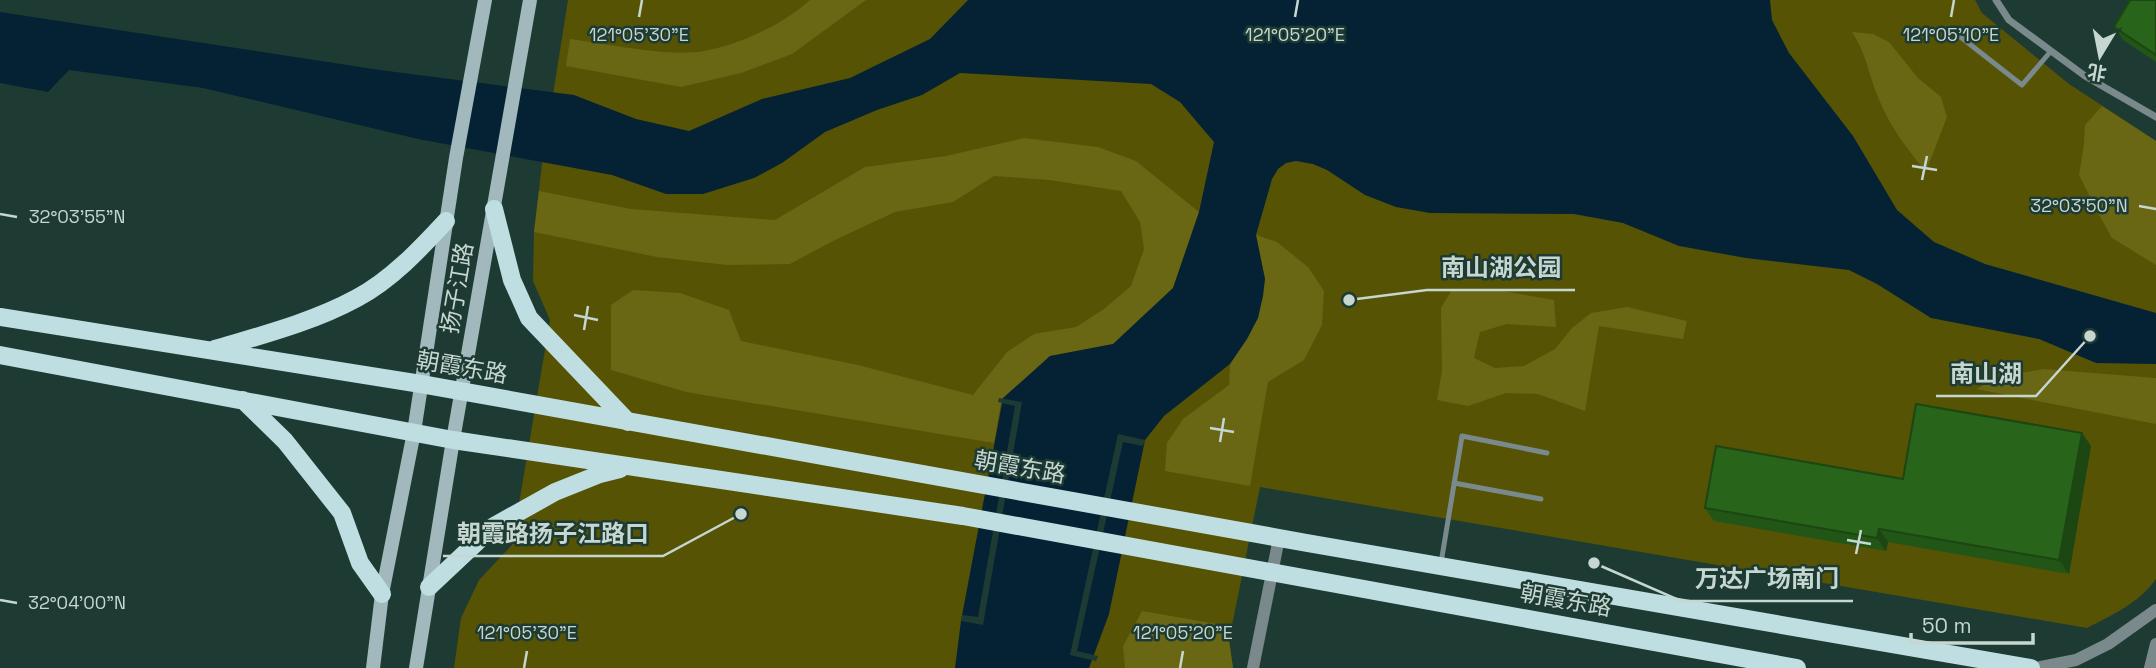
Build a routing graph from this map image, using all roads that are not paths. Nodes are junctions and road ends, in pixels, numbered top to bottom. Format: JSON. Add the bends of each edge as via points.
{"nodes":[{"id":1,"x":485,"y":0,"type":"edge"},
{"id":2,"x":530,"y":0,"type":"edge"},
{"id":3,"x":1996,"y":0,"type":"edge"},
{"id":4,"x":1949,"y":27,"type":"dead end"},
{"id":5,"x":2051,"y":51,"type":"junction"},
{"id":6,"x":2156,"y":117,"type":"edge"},
{"id":7,"x":494,"y":209,"type":"junction"},
{"id":8,"x":446,"y":222,"type":"junction"},
{"id":9,"x":0,"y":317,"type":"edge"},
{"id":10,"x":210,"y":350,"type":"junction"},
{"id":11,"x":0,"y":355,"type":"edge"},
{"id":12,"x":421,"y":384,"type":"junction"},
{"id":13,"x":461,"y":393,"type":"junction"},
{"id":14,"x":243,"y":400,"type":"junction"},
{"id":15,"x":628,"y":422,"type":"junction"},
{"id":16,"x":414,"y":432,"type":"junction"},
{"id":17,"x":453,"y":440,"type":"junction"},
{"id":18,"x":1547,"y":453,"type":"dead end"},
{"id":19,"x":631,"y":467,"type":"junction"},
{"id":20,"x":1454,"y":484,"type":"junction"},
{"id":21,"x":1541,"y":499,"type":"dead end"},
{"id":22,"x":1279,"y":538,"type":"junction"},
{"id":23,"x":1440,"y":566,"type":"junction"},
{"id":24,"x":1273,"y":572,"type":"junction"},
{"id":25,"x":429,"y":587,"type":"junction"},
{"id":26,"x":382,"y":594,"type":"junction"},
{"id":27,"x":2156,"y":610,"type":"edge"},
{"id":28,"x":2156,"y":644,"type":"edge"},
{"id":29,"x":373,"y":668,"type":"edge"},
{"id":30,"x":416,"y":668,"type":"edge"},
{"id":31,"x":1254,"y":668,"type":"edge"},
{"id":32,"x":1797,"y":668,"type":"edge"},
{"id":33,"x":2034,"y":668,"type":"edge"},
{"id":34,"x":2150,"y":668,"type":"edge"}],
"edges":[{"from":1,"to":8,"type":"main road","name":"扬子江路"},
{"from":2,"to":7,"type":"main road","name":"扬子江路"},
{"from":3,"to":5,"type":"street","via":[[2009,19]]},
{"from":4,"to":5,"type":"lane","via":[[2022,85]]},
{"from":5,"to":6,"type":"street"},
{"from":7,"to":13,"type":"main road","name":"扬子江路"},
{"from":7,"to":15,"type":"main road","via":[[512,280],[529,318]]},
{"from":8,"to":10,"type":"main road","via":[[410,259],[358,298],[313,318]]},
{"from":8,"to":12,"type":"main road","name":"扬子江路"},
{"from":9,"to":10,"type":"main road","name":"朝霞东路"},
{"from":10,"to":12,"type":"main road","name":"朝霞东路"},
{"from":11,"to":14,"type":"main road","name":"朝霞东路"},
{"from":12,"to":13,"type":"main road","name":"朝霞东路"},
{"from":12,"to":16,"type":"main road","name":"扬子江路"},
{"from":13,"to":15,"type":"main road","name":"朝霞东路"},
{"from":13,"to":17,"type":"main road","name":"扬子江路"},
{"from":14,"to":16,"type":"main road","name":"朝霞东路"},
{"from":14,"to":26,"type":"main road","via":[[285,441],[342,513],[360,563]]},
{"from":15,"to":22,"type":"main road","name":"朝霞东路"},
{"from":16,"to":17,"type":"main road","name":"朝霞东路"},
{"from":16,"to":26,"type":"main road","name":"扬子江路"},
{"from":17,"to":19,"type":"main road","name":"朝霞东路"},
{"from":17,"to":25,"type":"main road","name":"扬子江路"},
{"from":18,"to":20,"type":"lane","via":[[1462,436]]},
{"from":19,"to":24,"type":"main road","name":"朝霞东路","via":[[963,516]]},
{"from":19,"to":25,"type":"main road","via":[[555,492],[494,526]]},
{"from":20,"to":21,"type":"lane"},
{"from":20,"to":23,"type":"lane"},
{"from":22,"to":23,"type":"main road","name":"朝霞东路"},
{"from":22,"to":24,"type":"street"},
{"from":23,"to":33,"type":"main road","name":"朝霞东路"},
{"from":24,"to":31,"type":"street"},
{"from":24,"to":32,"type":"main road","name":"朝霞东路"},
{"from":25,"to":30,"type":"main road","name":"扬子江路"},
{"from":26,"to":29,"type":"main road","name":"扬子江路"},
{"from":27,"to":33,"type":"street","via":[[2076,660]]},
{"from":28,"to":34,"type":"street"}]}
